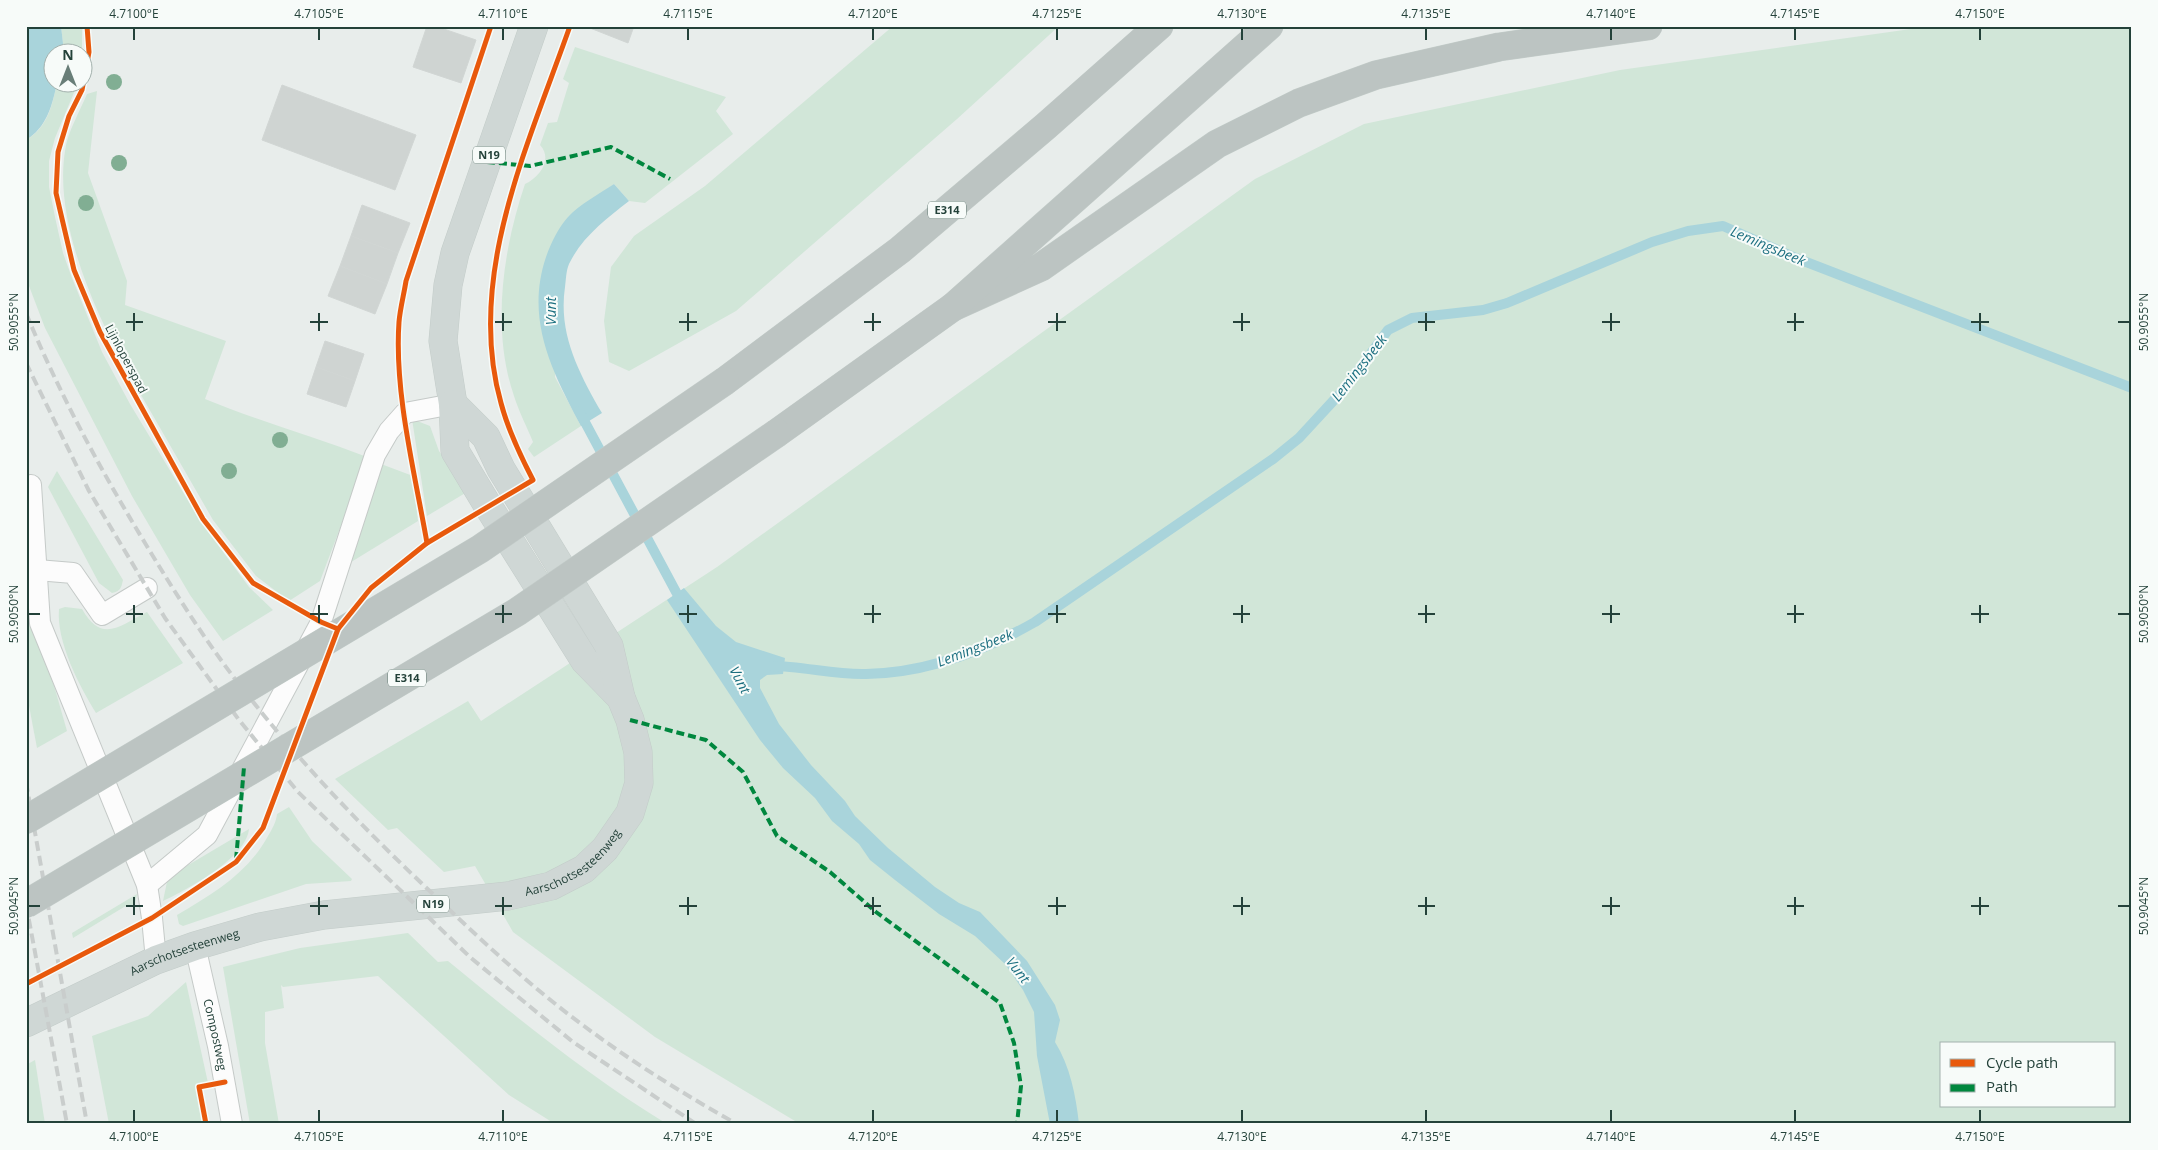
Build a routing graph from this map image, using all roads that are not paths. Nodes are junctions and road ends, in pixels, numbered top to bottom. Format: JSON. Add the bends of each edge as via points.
{"nodes":[{"id":1,"x":534,"y":26,"type":"edge"},
{"id":2,"x":1159,"y":26,"type":"edge"},
{"id":3,"x":1270,"y":26,"type":"edge"},
{"id":4,"x":1648,"y":26,"type":"edge"},
{"id":5,"x":953,"y":307,"type":"junction"},
{"id":6,"x":452,"y":404,"type":"junction"},
{"id":7,"x":31,"y":485,"type":"dead end"},
{"id":8,"x":30,"y":527,"type":"edge"},
{"id":9,"x":36,"y":570,"type":"junction"},
{"id":10,"x":147,"y":588,"type":"dead end"},
{"id":11,"x":26,"y":820,"type":"edge"},
{"id":12,"x":146,"y":885,"type":"junction"},
{"id":13,"x":26,"y":904,"type":"edge"},
{"id":14,"x":195,"y":946,"type":"junction"},
{"id":15,"x":156,"y":960,"type":"junction"},
{"id":16,"x":26,"y":1023,"type":"edge"},
{"id":17,"x":232,"y":1124,"type":"edge"}],
"edges":[{"from":1,"to":6,"type":"main road","number":"N19","via":[[455,253],[448,285],[443,341]]},
{"from":2,"to":11,"type":"highway","number":"E314","bridge":true,"via":[[900,250],[725,381],[480,549]]},
{"from":3,"to":5,"type":"highway","number":"E314"},
{"from":4,"to":5,"type":"highway","via":[[1499,47],[1376,75],[1299,103],[1217,144],[1041,267]]},
{"from":5,"to":13,"type":"highway","number":"E314","bridge":true,"via":[[517,612]]},
{"from":6,"to":12,"type":"lane","via":[[405,413],[389,431],[375,455],[321,622],[208,835]]},
{"from":6,"to":14,"type":"main road","name":"Aarschotsesteenweg","number":"N19","via":[[486,437],[501,469],[609,646],[638,752],[639,783],[630,813],[605,849],[584,869],[551,886],[508,896],[324,915],[260,927]]},
{"from":7,"to":8,"type":"lane"},
{"from":8,"to":9,"type":"lane"},
{"from":9,"to":10,"type":"lane","via":[[73,573],[102,615]]},
{"from":9,"to":12,"type":"lane","via":[[40,624]]},
{"from":12,"to":15,"type":"lane"},
{"from":14,"to":15,"type":"main road","name":"Aarschotsesteenweg","number":"N19"},
{"from":14,"to":17,"type":"lane","name":"Compostweg"},
{"from":15,"to":16,"type":"main road","name":"Aarschotsesteenweg","number":"N19"}]}
